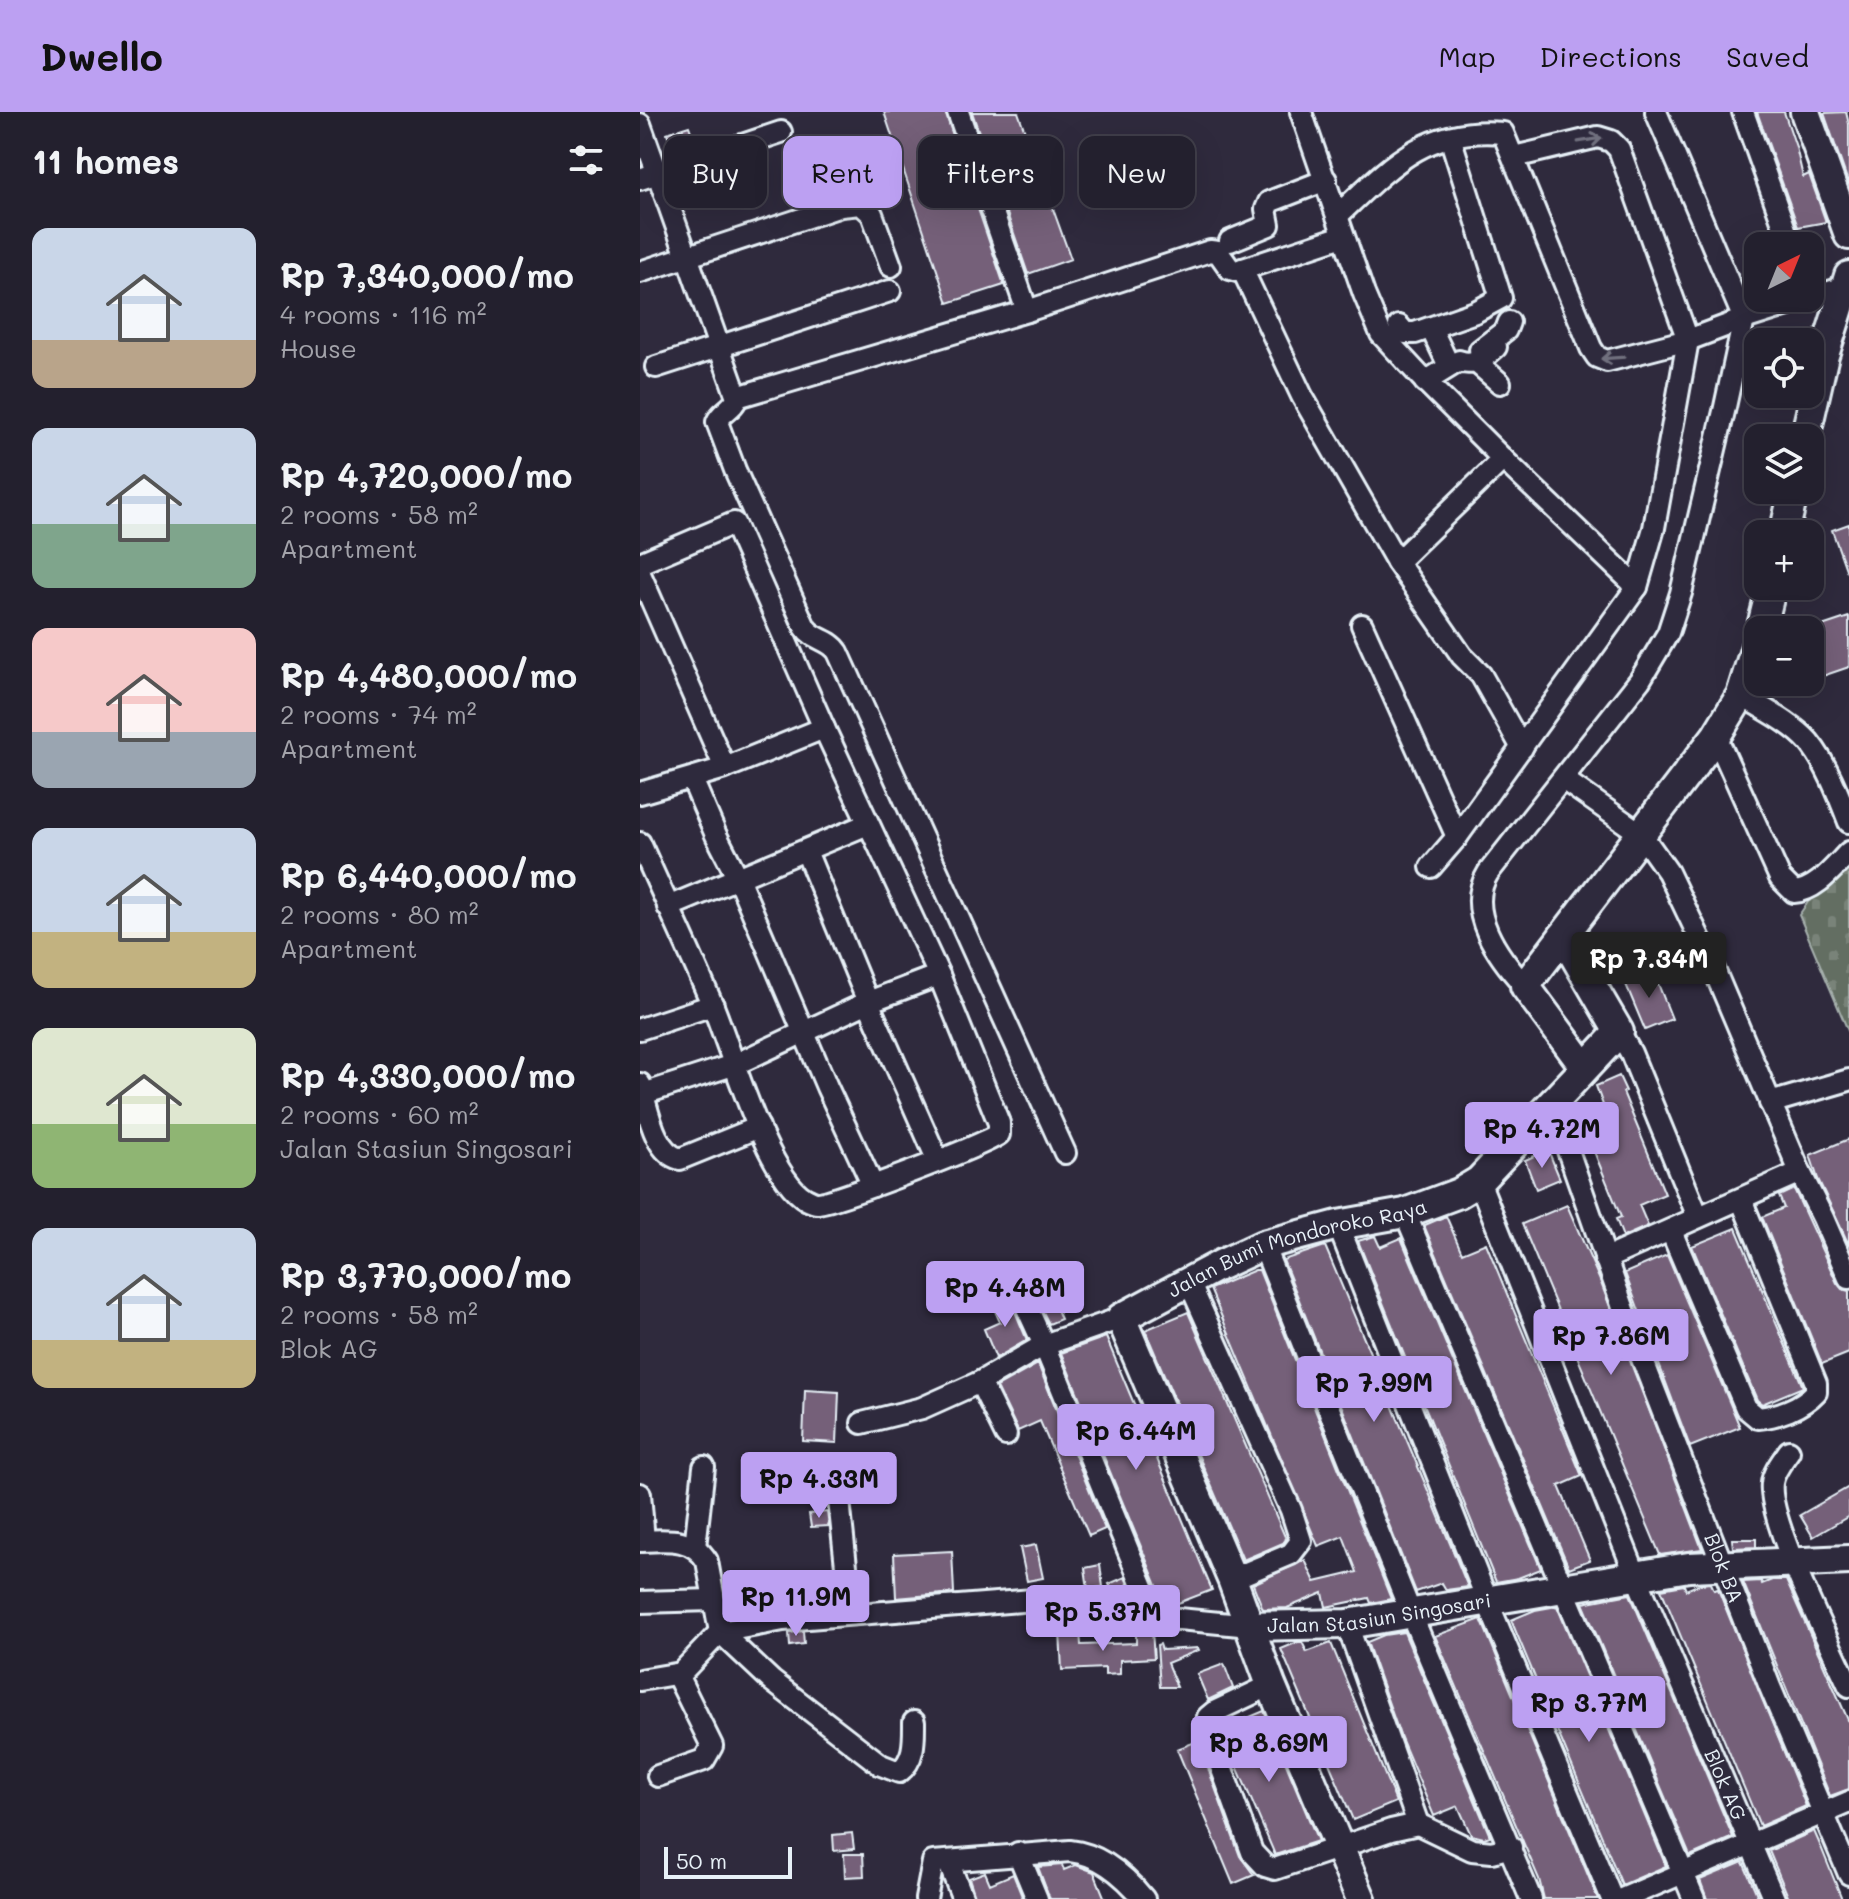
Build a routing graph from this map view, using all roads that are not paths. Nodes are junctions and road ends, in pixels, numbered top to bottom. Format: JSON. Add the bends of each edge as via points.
{"nodes":[{"id":1,"x":958,"y":112,"type":"edge"},
{"id":2,"x":1301,"y":112,"type":"edge"},
{"id":3,"x":1656,"y":112,"type":"edge"},
{"id":4,"x":1743,"y":112,"type":"edge"},
{"id":5,"x":1805,"y":112,"type":"edge"},
{"id":6,"x":640,"y":124,"type":"edge"},
{"id":7,"x":781,"y":132,"type":"dead end"},
{"id":8,"x":1450,"y":137,"type":"junction"},
{"id":9,"x":1514,"y":157,"type":"junction"},
{"id":10,"x":648,"y":176,"type":"edge"},
{"id":11,"x":1326,"y":180,"type":"junction"},
{"id":12,"x":1337,"y":216,"type":"junction"},
{"id":13,"x":1786,"y":232,"type":"edge"},
{"id":14,"x":1849,"y":235,"type":"edge"},
{"id":15,"x":1343,"y":236,"type":"junction"},
{"id":16,"x":1230,"y":241,"type":"dead end"},
{"id":17,"x":685,"y":256,"type":"junction"},
{"id":18,"x":891,"y":266,"type":"dead end"},
{"id":19,"x":1242,"y":269,"type":"junction"},
{"id":20,"x":640,"y":272,"type":"edge"},
{"id":21,"x":1847,"y":282,"type":"edge"},
{"id":22,"x":890,"y":291,"type":"dead end"},
{"id":23,"x":1824,"y":292,"type":"edge"},
{"id":24,"x":1027,"y":311,"type":"junction"},
{"id":25,"x":1766,"y":312,"type":"edge"},
{"id":26,"x":1509,"y":322,"type":"dead end"},
{"id":27,"x":1727,"y":325,"type":"junction"},
{"id":28,"x":1399,"y":326,"type":"dead end"},
{"id":29,"x":1431,"y":328,"type":"junction"},
{"id":30,"x":1688,"y":340,"type":"junction"},
{"id":31,"x":718,"y":347,"type":"junction"},
{"id":32,"x":1496,"y":347,"type":"dead end"},
{"id":33,"x":1461,"y":363,"type":"junction"},
{"id":34,"x":656,"y":367,"type":"dead end"},
{"id":35,"x":1425,"y":382,"type":"junction"},
{"id":36,"x":1500,"y":383,"type":"dead end"},
{"id":37,"x":737,"y":397,"type":"junction"},
{"id":38,"x":1808,"y":424,"type":"edge"},
{"id":39,"x":1503,"y":459,"type":"junction"},
{"id":40,"x":755,"y":514,"type":"junction"},
{"id":41,"x":734,"y":523,"type":"junction"},
{"id":42,"x":1397,"y":562,"type":"junction"},
{"id":43,"x":640,"y":563,"type":"edge"},
{"id":44,"x":640,"y":574,"type":"edge"},
{"id":45,"x":1637,"y":587,"type":"junction"},
{"id":46,"x":1362,"y":625,"type":"dead end"},
{"id":47,"x":1744,"y":685,"type":"edge"},
{"id":48,"x":1741,"y":695,"type":"junction"},
{"id":49,"x":824,"y":728,"type":"junction"},
{"id":50,"x":1716,"y":736,"type":"junction"},
{"id":51,"x":1522,"y":748,"type":"junction"},
{"id":52,"x":725,"y":768,"type":"junction"},
{"id":53,"x":692,"y":779,"type":"junction"},
{"id":54,"x":1563,"y":779,"type":"junction"},
{"id":55,"x":640,"y":793,"type":"edge"},
{"id":56,"x":1849,"y":822,"type":"edge"},
{"id":57,"x":868,"y":824,"type":"junction"},
{"id":58,"x":1641,"y":834,"type":"junction"},
{"id":59,"x":1457,"y":837,"type":"junction"},
{"id":60,"x":640,"y":843,"type":"edge"},
{"id":61,"x":806,"y":851,"type":"junction"},
{"id":62,"x":1849,"y":852,"type":"edge"},
{"id":63,"x":1431,"y":867,"type":"dead end"},
{"id":64,"x":738,"y":878,"type":"junction"},
{"id":65,"x":668,"y":907,"type":"junction"},
{"id":66,"x":1563,"y":936,"type":"junction"},
{"id":67,"x":939,"y":975,"type":"junction"},
{"id":68,"x":1525,"y":986,"type":"junction"},
{"id":69,"x":868,"y":1002,"type":"junction"},
{"id":70,"x":713,"y":1005,"type":"junction"},
{"id":71,"x":640,"y":1029,"type":"edge"},
{"id":72,"x":1619,"y":1032,"type":"junction"},
{"id":73,"x":804,"y":1034,"type":"junction"},
{"id":74,"x":736,"y":1064,"type":"junction"},
{"id":75,"x":1584,"y":1066,"type":"junction"},
{"id":76,"x":1849,"y":1080,"type":"edge"},
{"id":77,"x":642,"y":1089,"type":"edge"},
{"id":78,"x":1770,"y":1103,"type":"junction"},
{"id":79,"x":1552,"y":1105,"type":"junction"},
{"id":80,"x":759,"y":1127,"type":"junction"},
{"id":81,"x":1065,"y":1153,"type":"dead end"},
{"id":82,"x":937,"y":1159,"type":"junction"},
{"id":83,"x":1800,"y":1172,"type":"junction"},
{"id":84,"x":1479,"y":1181,"type":"junction"},
{"id":85,"x":873,"y":1186,"type":"junction"},
{"id":86,"x":1741,"y":1199,"type":"junction"},
{"id":87,"x":1405,"y":1213,"type":"junction"},
{"id":88,"x":1698,"y":1217,"type":"junction"},
{"id":89,"x":1338,"y":1225,"type":"junction"},
{"id":90,"x":1671,"y":1231,"type":"junction"},
{"id":91,"x":1263,"y":1245,"type":"junction"},
{"id":92,"x":1605,"y":1259,"type":"junction"},
{"id":93,"x":1849,"y":1278,"type":"edge"},
{"id":94,"x":1189,"y":1282,"type":"junction"},
{"id":95,"x":1022,"y":1297,"type":"dead end"},
{"id":96,"x":1121,"y":1318,"type":"junction"},
{"id":97,"x":1044,"y":1345,"type":"junction"},
{"id":98,"x":980,"y":1382,"type":"junction"},
{"id":99,"x":862,"y":1423,"type":"dead end"},
{"id":100,"x":1006,"y":1435,"type":"dead end"},
{"id":101,"x":1789,"y":1451,"type":"dead end"},
{"id":102,"x":704,"y":1467,"type":"dead end"},
{"id":103,"x":836,"y":1472,"type":"dead end"},
{"id":104,"x":640,"y":1494,"type":"edge"},
{"id":105,"x":642,"y":1541,"type":"edge"},
{"id":106,"x":695,"y":1547,"type":"junction"},
{"id":107,"x":1849,"y":1560,"type":"edge"},
{"id":108,"x":1796,"y":1563,"type":"junction"},
{"id":109,"x":1724,"y":1564,"type":"junction"},
{"id":110,"x":1232,"y":1579,"type":"junction"},
{"id":111,"x":1638,"y":1579,"type":"junction"},
{"id":112,"x":1560,"y":1587,"type":"junction"},
{"id":113,"x":713,"y":1600,"type":"junction"},
{"id":114,"x":1487,"y":1600,"type":"junction"},
{"id":115,"x":640,"y":1602,"type":"edge"},
{"id":116,"x":851,"y":1613,"type":"junction"},
{"id":117,"x":1411,"y":1615,"type":"junction"},
{"id":118,"x":1155,"y":1616,"type":"junction"},
{"id":119,"x":1347,"y":1624,"type":"junction"},
{"id":120,"x":1250,"y":1626,"type":"junction"},
{"id":121,"x":720,"y":1632,"type":"junction"},
{"id":122,"x":677,"y":1675,"type":"junction"},
{"id":123,"x":640,"y":1680,"type":"edge"},
{"id":124,"x":1271,"y":1685,"type":"junction"},
{"id":125,"x":1849,"y":1686,"type":"edge"},
{"id":126,"x":914,"y":1722,"type":"dead end"},
{"id":127,"x":658,"y":1776,"type":"dead end"},
{"id":128,"x":1849,"y":1802,"type":"edge"},
{"id":129,"x":1822,"y":1814,"type":"junction"},
{"id":130,"x":1418,"y":1824,"type":"junction"},
{"id":131,"x":1752,"y":1844,"type":"junction"},
{"id":132,"x":1511,"y":1847,"type":"junction"},
{"id":133,"x":1018,"y":1853,"type":"junction"},
{"id":134,"x":1341,"y":1854,"type":"junction"},
{"id":135,"x":948,"y":1861,"type":"junction"},
{"id":136,"x":1109,"y":1866,"type":"junction"},
{"id":137,"x":1683,"y":1873,"type":"junction"},
{"id":138,"x":1849,"y":1874,"type":"edge"},
{"id":139,"x":1360,"y":1898,"type":"edge"},
{"id":140,"x":926,"y":1899,"type":"edge"},
{"id":141,"x":963,"y":1899,"type":"edge"},
{"id":142,"x":1037,"y":1899,"type":"edge"},
{"id":143,"x":1122,"y":1899,"type":"edge"},
{"id":144,"x":1144,"y":1899,"type":"edge"},
{"id":145,"x":1531,"y":1899,"type":"edge"},
{"id":146,"x":1612,"y":1899,"type":"edge"},
{"id":147,"x":1622,"y":1899,"type":"edge"},
{"id":148,"x":1694,"y":1899,"type":"edge"},
{"id":149,"x":1774,"y":1899,"type":"edge"}],
"edges":[{"from":1,"to":24,"type":"street"},
{"from":2,"to":11,"type":"street"},
{"from":3,"to":27,"type":"street"},
{"from":4,"to":13,"type":"street"},
{"from":5,"to":14,"type":"street"},
{"from":6,"to":10,"type":"street"},
{"from":7,"to":10,"type":"street"},
{"from":8,"to":9,"type":"street","via":[[1503,133]]},
{"from":8,"to":12,"type":"street","via":[[1403,157]]},
{"from":8,"to":29,"type":"street","via":[[1501,298]]},
{"from":30,"to":9,"type":"street","one_way":true,"via":[[1613,361],[1597,357]]},
{"from":9,"to":30,"type":"street","one_way":true,"via":[[1598,137],[1616,145]]},
{"from":10,"to":17,"type":"street"},
{"from":11,"to":12,"type":"street"},
{"from":11,"to":16,"type":"street","via":[[1269,202],[1267,227]]},
{"from":12,"to":15,"type":"street"},
{"from":15,"to":19,"type":"street"},
{"from":15,"to":35,"type":"street","via":[[1381,334]]},
{"from":17,"to":18,"type":"street","via":[[856,203],[872,214]]},
{"from":17,"to":20,"type":"street"},
{"from":17,"to":31,"type":"street"},
{"from":19,"to":24,"type":"street","via":[[1232,270],[1221,254],[1210,251]]},
{"from":19,"to":42,"type":"street","via":[[1302,396]]},
{"from":21,"to":23,"type":"street"},
{"from":21,"to":38,"type":"street"},
{"from":22,"to":31,"type":"street"},
{"from":24,"to":37,"type":"street"},
{"from":25,"to":27,"type":"street"},
{"from":26,"to":33,"type":"street"},
{"from":27,"to":30,"type":"street"},
{"from":27,"to":54,"type":"street","via":[[1704,498],[1668,633],[1640,680]]},
{"from":28,"to":29,"type":"street","via":[[1409,334]]},
{"from":29,"to":33,"type":"street"},
{"from":30,"to":45,"type":"street","via":[[1654,528]]},
{"from":31,"to":34,"type":"street"},
{"from":31,"to":37,"type":"street"},
{"from":32,"to":33,"type":"street"},
{"from":33,"to":35,"type":"street"},
{"from":33,"to":36,"type":"street"},
{"from":35,"to":39,"type":"street"},
{"from":37,"to":40,"type":"street","via":[[717,428]]},
{"from":39,"to":42,"type":"street"},
{"from":39,"to":45,"type":"street"},
{"from":40,"to":41,"type":"street"},
{"from":40,"to":81,"type":"street","via":[[807,631],[838,652]]},
{"from":41,"to":43,"type":"street"},
{"from":41,"to":49,"type":"street"},
{"from":42,"to":51,"type":"street","via":[[1481,675]]},
{"from":44,"to":52,"type":"street"},
{"from":45,"to":51,"type":"street"},
{"from":46,"to":59,"type":"street"},
{"from":47,"to":48,"type":"street"},
{"from":48,"to":50,"type":"street"},
{"from":48,"to":56,"type":"street","via":[[1808,742]]},
{"from":49,"to":52,"type":"street"},
{"from":49,"to":57,"type":"street"},
{"from":50,"to":58,"type":"street"},
{"from":50,"to":62,"type":"street","via":[[1787,887],[1797,892],[1808,888]]},
{"from":51,"to":59,"type":"street"},
{"from":52,"to":53,"type":"street"},
{"from":53,"to":55,"type":"street"},
{"from":53,"to":64,"type":"street"},
{"from":54,"to":58,"type":"street"},
{"from":54,"to":68,"type":"street","via":[[1481,887],[1480,906],[1490,939]]},
{"from":57,"to":61,"type":"street"},
{"from":57,"to":67,"type":"street"},
{"from":58,"to":66,"type":"street"},
{"from":58,"to":78,"type":"street","via":[[1668,872]]},
{"from":59,"to":63,"type":"street"},
{"from":60,"to":65,"type":"street"},
{"from":61,"to":64,"type":"street"},
{"from":61,"to":69,"type":"street"},
{"from":64,"to":65,"type":"street"},
{"from":64,"to":73,"type":"street"},
{"from":65,"to":70,"type":"street"},
{"from":66,"to":68,"type":"street"},
{"from":66,"to":72,"type":"street"},
{"from":67,"to":69,"type":"street"},
{"from":67,"to":82,"type":"street","via":[[1000,1127],[993,1138]]},
{"from":68,"to":75,"type":"street"},
{"from":69,"to":73,"type":"street"},
{"from":69,"to":82,"type":"street"},
{"from":70,"to":71,"type":"street"},
{"from":70,"to":74,"type":"street"},
{"from":72,"to":75,"type":"street","name":"Jalan Bumi Mondoroko Raya"},
{"from":72,"to":88,"type":"street"},
{"from":73,"to":74,"type":"street"},
{"from":73,"to":85,"type":"street"},
{"from":74,"to":77,"type":"street"},
{"from":74,"to":80,"type":"street"},
{"from":75,"to":79,"type":"street","name":"Jalan Bumi Mondoroko Raya"},
{"from":76,"to":78,"type":"street"},
{"from":77,"to":80,"type":"street","via":[[669,1156],[680,1159]]},
{"from":78,"to":83,"type":"street"},
{"from":79,"to":84,"type":"street","name":"Jalan Bumi Mondoroko Raya"},
{"from":79,"to":92,"type":"street","name":"Blok BA"},
{"from":80,"to":85,"type":"street","via":[[784,1177],[806,1199],[821,1203]]},
{"from":82,"to":85,"type":"street"},
{"from":83,"to":86,"type":"street"},
{"from":83,"to":93,"type":"street"},
{"from":84,"to":87,"type":"street","name":"Jalan Bumi Mondoroko Raya"},
{"from":84,"to":111,"type":"street","name":"Blok AG"},
{"from":86,"to":88,"type":"street"},
{"from":86,"to":90,"type":"street","via":[[1816,1383],[1816,1392],[1796,1407],[1758,1418],[1746,1408]]},
{"from":87,"to":89,"type":"street","name":"Jalan Bumi Mondoroko Raya"},
{"from":87,"to":112,"type":"street"},
{"from":88,"to":90,"type":"street"},
{"from":89,"to":91,"type":"street","name":"Jalan Bumi Mondoroko Raya"},
{"from":89,"to":114,"type":"street"},
{"from":90,"to":92,"type":"street"},
{"from":91,"to":94,"type":"street","name":"Jalan Bumi Mondoroko Raya"},
{"from":91,"to":117,"type":"street"},
{"from":92,"to":109,"type":"street","name":"Blok BA"},
{"from":94,"to":96,"type":"street","name":"Jalan Bumi Mondoroko Raya"},
{"from":94,"to":110,"type":"street","via":[[1301,1541],[1291,1554]]},
{"from":95,"to":97,"type":"street"},
{"from":96,"to":97,"type":"street"},
{"from":96,"to":110,"type":"street"},
{"from":97,"to":98,"type":"street"},
{"from":97,"to":118,"type":"street"},
{"from":98,"to":99,"type":"street","via":[[922,1408]]},
{"from":98,"to":100,"type":"street"},
{"from":101,"to":108,"type":"street","via":[[1773,1477],[1771,1493]]},
{"from":102,"to":106,"type":"street"},
{"from":103,"to":116,"type":"street"},
{"from":104,"to":105,"type":"street"},
{"from":105,"to":106,"type":"street","via":[[686,1541]]},
{"from":106,"to":113,"type":"street","via":[[707,1561]]},
{"from":107,"to":108,"type":"street","name":"Jalan Stasiun Singosari"},
{"from":108,"to":109,"type":"street","name":"Jalan Stasiun Singosari"},
{"from":108,"to":125,"type":"street"},
{"from":109,"to":111,"type":"street","name":"Jalan Stasiun Singosari"},
{"from":109,"to":129,"type":"street","name":"Blok BA"},
{"from":110,"to":120,"type":"street"},
{"from":111,"to":112,"type":"street","name":"Jalan Stasiun Singosari"},
{"from":111,"to":131,"type":"street","name":"Blok AG"},
{"from":112,"to":114,"type":"street","name":"Jalan Stasiun Singosari"},
{"from":112,"to":137,"type":"street"},
{"from":113,"to":115,"type":"street"},
{"from":113,"to":121,"type":"street"},
{"from":114,"to":117,"type":"street","name":"Jalan Stasiun Singosari"},
{"from":114,"to":146,"type":"street"},
{"from":116,"to":118,"type":"street","name":"Jalan Stasiun Singosari","via":[[1064,1599]]},
{"from":116,"to":121,"type":"street","name":"Jalan Stasiun Singosari"},
{"from":117,"to":119,"type":"street","name":"Jalan Stasiun Singosari"},
{"from":117,"to":132,"type":"street"},
{"from":118,"to":120,"type":"street","name":"Jalan Stasiun Singosari"},
{"from":119,"to":120,"type":"street","name":"Jalan Stasiun Singosari"},
{"from":119,"to":130,"type":"street"},
{"from":120,"to":124,"type":"street"},
{"from":121,"to":122,"type":"street"},
{"from":121,"to":126,"type":"street","via":[[772,1681],[887,1769],[899,1772],[909,1762]]},
{"from":122,"to":123,"type":"street"},
{"from":122,"to":127,"type":"street","via":[[712,1746],[709,1755],[694,1765]]},
{"from":124,"to":134,"type":"street"},
{"from":124,"to":134,"type":"street","via":[[1214,1712],[1206,1725],[1252,1852],[1275,1869]]},
{"from":128,"to":129,"type":"street"},
{"from":129,"to":131,"type":"street"},
{"from":129,"to":138,"type":"street","name":"Blok BA"},
{"from":130,"to":132,"type":"street","via":[[1472,1850]]},
{"from":130,"to":134,"type":"street"},
{"from":131,"to":137,"type":"street"},
{"from":131,"to":149,"type":"street","name":"Blok AG"},
{"from":132,"to":145,"type":"street"},
{"from":133,"to":135,"type":"street"},
{"from":133,"to":136,"type":"street","via":[[1082,1852]]},
{"from":133,"to":142,"type":"street"},
{"from":134,"to":139,"type":"street"},
{"from":135,"to":140,"type":"street","via":[[933,1862]]},
{"from":135,"to":141,"type":"street"},
{"from":136,"to":143,"type":"street"},
{"from":136,"to":144,"type":"street"},
{"from":137,"to":147,"type":"street"},
{"from":137,"to":148,"type":"street"}]}
